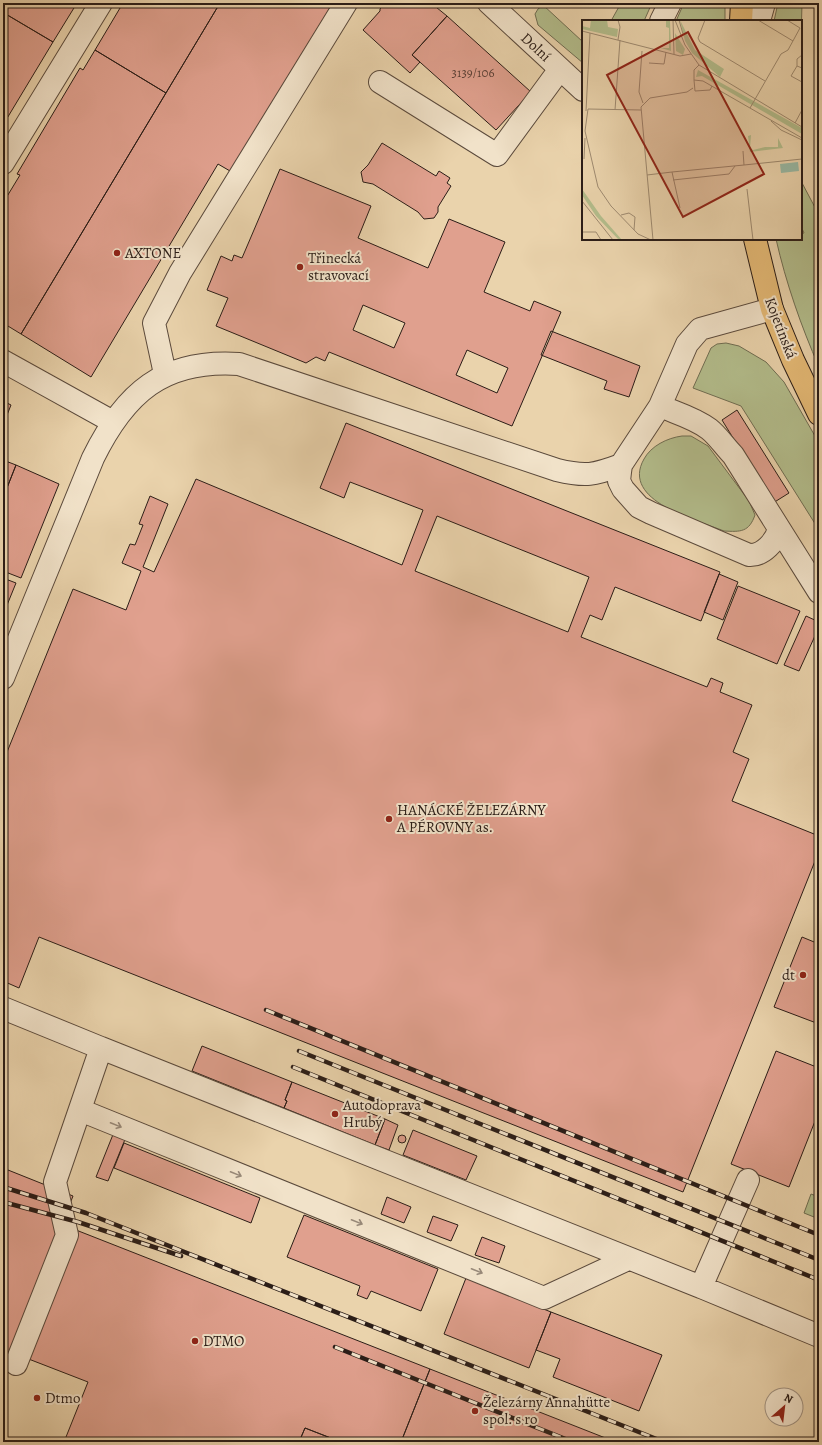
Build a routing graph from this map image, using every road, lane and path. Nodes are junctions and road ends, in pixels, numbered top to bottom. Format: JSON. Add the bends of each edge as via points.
{"nodes":[{"id":1,"x":101,"y":3,"type":"edge"},
{"id":2,"x":346,"y":3,"type":"edge"},
{"id":3,"x":489,"y":3,"type":"edge"},
{"id":4,"x":670,"y":3,"type":"edge"},
{"id":5,"x":742,"y":3,"type":"edge"},
{"id":6,"x":764,"y":3,"type":"edge"},
{"id":7,"x":662,"y":20,"type":"edge"},
{"id":8,"x":741,"y":20,"type":"edge"},
{"id":9,"x":759,"y":20,"type":"edge"},
{"id":10,"x":560,"y":69,"type":"junction"},
{"id":11,"x":380,"y":82,"type":"dead end"},
{"id":12,"x":582,"y":89,"type":"edge"},
{"id":13,"x":3,"y":163,"type":"edge"},
{"id":14,"x":755,"y":240,"type":"edge"},
{"id":15,"x":772,"y":309,"type":"junction"},
{"id":16,"x":3,"y":361,"type":"edge"},
{"id":17,"x":164,"y":374,"type":"junction"},
{"id":18,"x":660,"y":406,"type":"junction"},
{"id":19,"x":819,"y":414,"type":"edge"},
{"id":20,"x":113,"y":422,"type":"junction"},
{"id":21,"x":621,"y":465,"type":"junction"},
{"id":22,"x":779,"y":529,"type":"junction"},
{"id":23,"x":819,"y":592,"type":"edge"},
{"id":24,"x":3,"y":678,"type":"edge"},
{"id":25,"x":3,"y":1008,"type":"edge"},
{"id":26,"x":101,"y":1048,"type":"junction"},
{"id":27,"x":80,"y":1110,"type":"junction"},
{"id":28,"x":748,"y":1180,"type":"dead end"},
{"id":29,"x":628,"y":1259,"type":"junction"},
{"id":30,"x":701,"y":1287,"type":"junction"},
{"id":31,"x":819,"y":1336,"type":"edge"},
{"id":32,"x":16,"y":1364,"type":"dead end"}],
"edges":[{"from":1,"to":13,"type":"street"},
{"from":2,"to":17,"type":"street","via":[[180,273],[154,323]]},
{"from":3,"to":10,"type":"street","name":"Dolní"},
{"from":4,"to":7,"type":"street"},
{"from":5,"to":8,"type":"main road"},
{"from":6,"to":9,"type":"street"},
{"from":10,"to":11,"type":"street","via":[[497,155]]},
{"from":10,"to":12,"type":"street","name":"Dolní"},
{"from":14,"to":15,"type":"main road","name":"Kojetínská"},
{"from":15,"to":18,"type":"street","via":[[700,329],[688,344]]},
{"from":15,"to":19,"type":"main road","name":"Kojetínská"},
{"from":16,"to":20,"type":"street"},
{"from":17,"to":20,"type":"street","via":[[139,392]]},
{"from":17,"to":21,"type":"street","via":[[204,365],[239,364],[557,470],[587,475]]},
{"from":18,"to":21,"type":"street"},
{"from":18,"to":22,"type":"street","via":[[699,422],[710,430],[733,455]]},
{"from":20,"to":24,"type":"street","via":[[93,458]]},
{"from":21,"to":22,"type":"street","via":[[619,481],[629,497],[639,507],[676,525],[753,555],[771,544]]},
{"from":22,"to":23,"type":"street"},
{"from":25,"to":26,"type":"street"},
{"from":26,"to":27,"type":"street"},
{"from":26,"to":29,"type":"street"},
{"from":27,"to":29,"type":"street","one_way":true,"via":[[544,1298]]},
{"from":27,"to":32,"type":"street","via":[[55,1182],[67,1235]]},
{"from":28,"to":30,"type":"street"},
{"from":29,"to":30,"type":"street"},
{"from":30,"to":31,"type":"street"}]}
